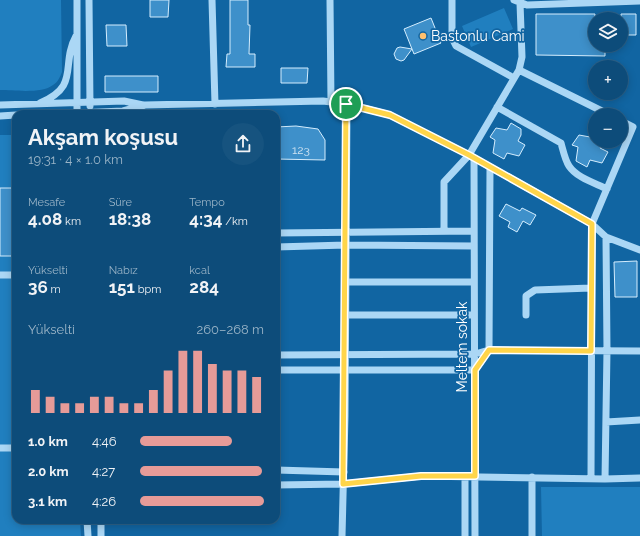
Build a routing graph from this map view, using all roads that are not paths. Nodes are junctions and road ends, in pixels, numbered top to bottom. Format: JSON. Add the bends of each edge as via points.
{"nodes":[{"id":1,"x":76,"y":0,"type":"edge"},
{"id":2,"x":89,"y":0,"type":"edge"},
{"id":3,"x":212,"y":0,"type":"edge"},
{"id":4,"x":330,"y":0,"type":"edge"},
{"id":5,"x":452,"y":0,"type":"edge"},
{"id":6,"x":640,"y":1,"type":"edge"},
{"id":7,"x":517,"y":2,"type":"edge"},
{"id":8,"x":77,"y":34,"type":"junction"},
{"id":9,"x":519,"y":70,"type":"junction"},
{"id":10,"x":514,"y":78,"type":"junction"},
{"id":11,"x":90,"y":102,"type":"junction"},
{"id":12,"x":331,"y":102,"type":"junction"},
{"id":13,"x":77,"y":103,"type":"junction"},
{"id":14,"x":215,"y":104,"type":"junction"},
{"id":15,"x":346,"y":104,"type":"junction"},
{"id":16,"x":0,"y":105,"type":"edge"},
{"id":17,"x":33,"y":105,"type":"junction"},
{"id":18,"x":145,"y":105,"type":"junction"},
{"id":19,"x":497,"y":107,"type":"junction"},
{"id":20,"x":596,"y":108,"type":"edge"},
{"id":21,"x":77,"y":110,"type":"edge"},
{"id":22,"x":90,"y":110,"type":"edge"},
{"id":23,"x":127,"y":110,"type":"edge"},
{"id":24,"x":134,"y":110,"type":"edge"},
{"id":25,"x":12,"y":115,"type":"edge"},
{"id":26,"x":0,"y":116,"type":"edge"},
{"id":27,"x":636,"y":126,"type":"edge"},
{"id":28,"x":472,"y":157,"type":"junction"},
{"id":29,"x":490,"y":168,"type":"junction"},
{"id":30,"x":607,"y":189,"type":"junction"},
{"id":31,"x":592,"y":224,"type":"junction"},
{"id":32,"x":346,"y":231,"type":"junction"},
{"id":33,"x":444,"y":231,"type":"junction"},
{"id":34,"x":474,"y":231,"type":"junction"},
{"id":35,"x":280,"y":233,"type":"edge"},
{"id":36,"x":606,"y":237,"type":"junction"},
{"id":37,"x":346,"y":245,"type":"junction"},
{"id":38,"x":474,"y":246,"type":"junction"},
{"id":39,"x":280,"y":247,"type":"edge"},
{"id":40,"x":640,"y":250,"type":"edge"},
{"id":41,"x":0,"y":275,"type":"edge"},
{"id":42,"x":12,"y":275,"type":"edge"},
{"id":43,"x":346,"y":282,"type":"junction"},
{"id":44,"x":474,"y":282,"type":"junction"},
{"id":45,"x":591,"y":288,"type":"junction"},
{"id":46,"x":345,"y":315,"type":"junction"},
{"id":47,"x":474,"y":315,"type":"junction"},
{"id":48,"x":526,"y":316,"type":"dead end"},
{"id":49,"x":489,"y":350,"type":"junction"},
{"id":50,"x":607,"y":350,"type":"junction"},
{"id":51,"x":591,"y":351,"type":"junction"},
{"id":52,"x":640,"y":351,"type":"edge"},
{"id":53,"x":475,"y":354,"type":"junction"},
{"id":54,"x":280,"y":355,"type":"edge"},
{"id":55,"x":345,"y":355,"type":"junction"},
{"id":56,"x":280,"y":370,"type":"edge"},
{"id":57,"x":475,"y":370,"type":"junction"},
{"id":58,"x":345,"y":371,"type":"junction"},
{"id":59,"x":640,"y":420,"type":"edge"},
{"id":60,"x":606,"y":422,"type":"junction"},
{"id":61,"x":0,"y":448,"type":"edge"},
{"id":62,"x":12,"y":448,"type":"edge"},
{"id":63,"x":280,"y":470,"type":"edge"},
{"id":64,"x":344,"y":472,"type":"junction"},
{"id":65,"x":465,"y":476,"type":"junction"},
{"id":66,"x":475,"y":476,"type":"junction"},
{"id":67,"x":532,"y":477,"type":"junction"},
{"id":68,"x":591,"y":478,"type":"junction"},
{"id":69,"x":640,"y":478,"type":"edge"},
{"id":70,"x":605,"y":479,"type":"junction"},
{"id":71,"x":343,"y":484,"type":"junction"},
{"id":72,"x":280,"y":485,"type":"edge"},
{"id":73,"x":87,"y":524,"type":"edge"},
{"id":74,"x":101,"y":524,"type":"edge"},
{"id":75,"x":88,"y":536,"type":"edge"},
{"id":76,"x":101,"y":536,"type":"edge"},
{"id":77,"x":342,"y":536,"type":"edge"},
{"id":78,"x":465,"y":536,"type":"edge"},
{"id":79,"x":475,"y":536,"type":"edge"},
{"id":80,"x":532,"y":536,"type":"edge"}],
"edges":[{"from":1,"to":8,"type":"street"},
{"from":2,"to":11,"type":"street"},
{"from":3,"to":14,"type":"street"},
{"from":4,"to":12,"type":"street"},
{"from":5,"to":10,"type":"street","via":[[452,38],[456,46]]},
{"from":6,"to":7,"type":"street","via":[[527,5]]},
{"from":7,"to":9,"type":"street","via":[[522,57]]},
{"from":8,"to":13,"type":"street"},
{"from":8,"to":17,"type":"street","via":[[70,48],[67,81],[54,96]]},
{"from":9,"to":10,"type":"street"},
{"from":9,"to":20,"type":"street"},
{"from":10,"to":19,"type":"street"},
{"from":11,"to":13,"type":"street"},
{"from":11,"to":18,"type":"street","via":[[124,101]]},
{"from":11,"to":22,"type":"street"},
{"from":12,"to":14,"type":"street"},
{"from":12,"to":15,"type":"street"},
{"from":13,"to":17,"type":"street"},
{"from":13,"to":21,"type":"street"},
{"from":14,"to":18,"type":"street"},
{"from":15,"to":28,"type":"street","via":[[390,115]]},
{"from":15,"to":32,"type":"street"},
{"from":16,"to":17,"type":"street"},
{"from":18,"to":23,"type":"street"},
{"from":18,"to":24,"type":"street"},
{"from":19,"to":28,"type":"street"},
{"from":19,"to":30,"type":"street","via":[[560,143],[572,170]]},
{"from":25,"to":26,"type":"street"},
{"from":27,"to":30,"type":"street"},
{"from":28,"to":29,"type":"street"},
{"from":28,"to":33,"type":"street","via":[[444,182]]},
{"from":28,"to":34,"type":"street","name":"Meltem sokak"},
{"from":29,"to":31,"type":"street"},
{"from":29,"to":49,"type":"street","name":"Meltem sokak"},
{"from":30,"to":31,"type":"street"},
{"from":31,"to":36,"type":"street"},
{"from":31,"to":45,"type":"street"},
{"from":32,"to":33,"type":"street"},
{"from":32,"to":35,"type":"street"},
{"from":32,"to":37,"type":"street"},
{"from":33,"to":34,"type":"street"},
{"from":34,"to":38,"type":"street","name":"Meltem sokak"},
{"from":36,"to":40,"type":"street"},
{"from":36,"to":50,"type":"street"},
{"from":37,"to":38,"type":"street"},
{"from":37,"to":39,"type":"street"},
{"from":37,"to":43,"type":"street"},
{"from":38,"to":44,"type":"street","name":"Meltem sokak"},
{"from":41,"to":42,"type":"street"},
{"from":43,"to":44,"type":"street"},
{"from":43,"to":46,"type":"street"},
{"from":44,"to":47,"type":"street","name":"Meltem sokak"},
{"from":45,"to":48,"type":"street","via":[[535,290],[526,296]]},
{"from":45,"to":51,"type":"street"},
{"from":46,"to":47,"type":"street"},
{"from":46,"to":55,"type":"street"},
{"from":47,"to":53,"type":"street","name":"Meltem sokak"},
{"from":49,"to":51,"type":"street"},
{"from":49,"to":53,"type":"street"},
{"from":49,"to":57,"type":"street"},
{"from":50,"to":51,"type":"street"},
{"from":50,"to":52,"type":"street"},
{"from":50,"to":60,"type":"street"},
{"from":51,"to":68,"type":"street"},
{"from":53,"to":55,"type":"street"},
{"from":53,"to":57,"type":"street","name":"Meltem sokak"},
{"from":54,"to":55,"type":"street"},
{"from":55,"to":58,"type":"street"},
{"from":56,"to":58,"type":"street"},
{"from":57,"to":58,"type":"street"},
{"from":57,"to":66,"type":"street","name":"Meltem sokak"},
{"from":58,"to":64,"type":"street"},
{"from":59,"to":60,"type":"street"},
{"from":60,"to":70,"type":"street"},
{"from":61,"to":62,"type":"street"},
{"from":63,"to":64,"type":"street"},
{"from":64,"to":71,"type":"street"},
{"from":65,"to":66,"type":"street"},
{"from":65,"to":71,"type":"street","via":[[421,476]]},
{"from":65,"to":78,"type":"street"},
{"from":66,"to":67,"type":"street"},
{"from":66,"to":79,"type":"street","name":"Meltem sokak"},
{"from":67,"to":68,"type":"street"},
{"from":67,"to":80,"type":"street"},
{"from":68,"to":70,"type":"street"},
{"from":69,"to":70,"type":"street"},
{"from":71,"to":72,"type":"street"},
{"from":71,"to":77,"type":"street"},
{"from":73,"to":75,"type":"street"},
{"from":74,"to":76,"type":"street"}]}
